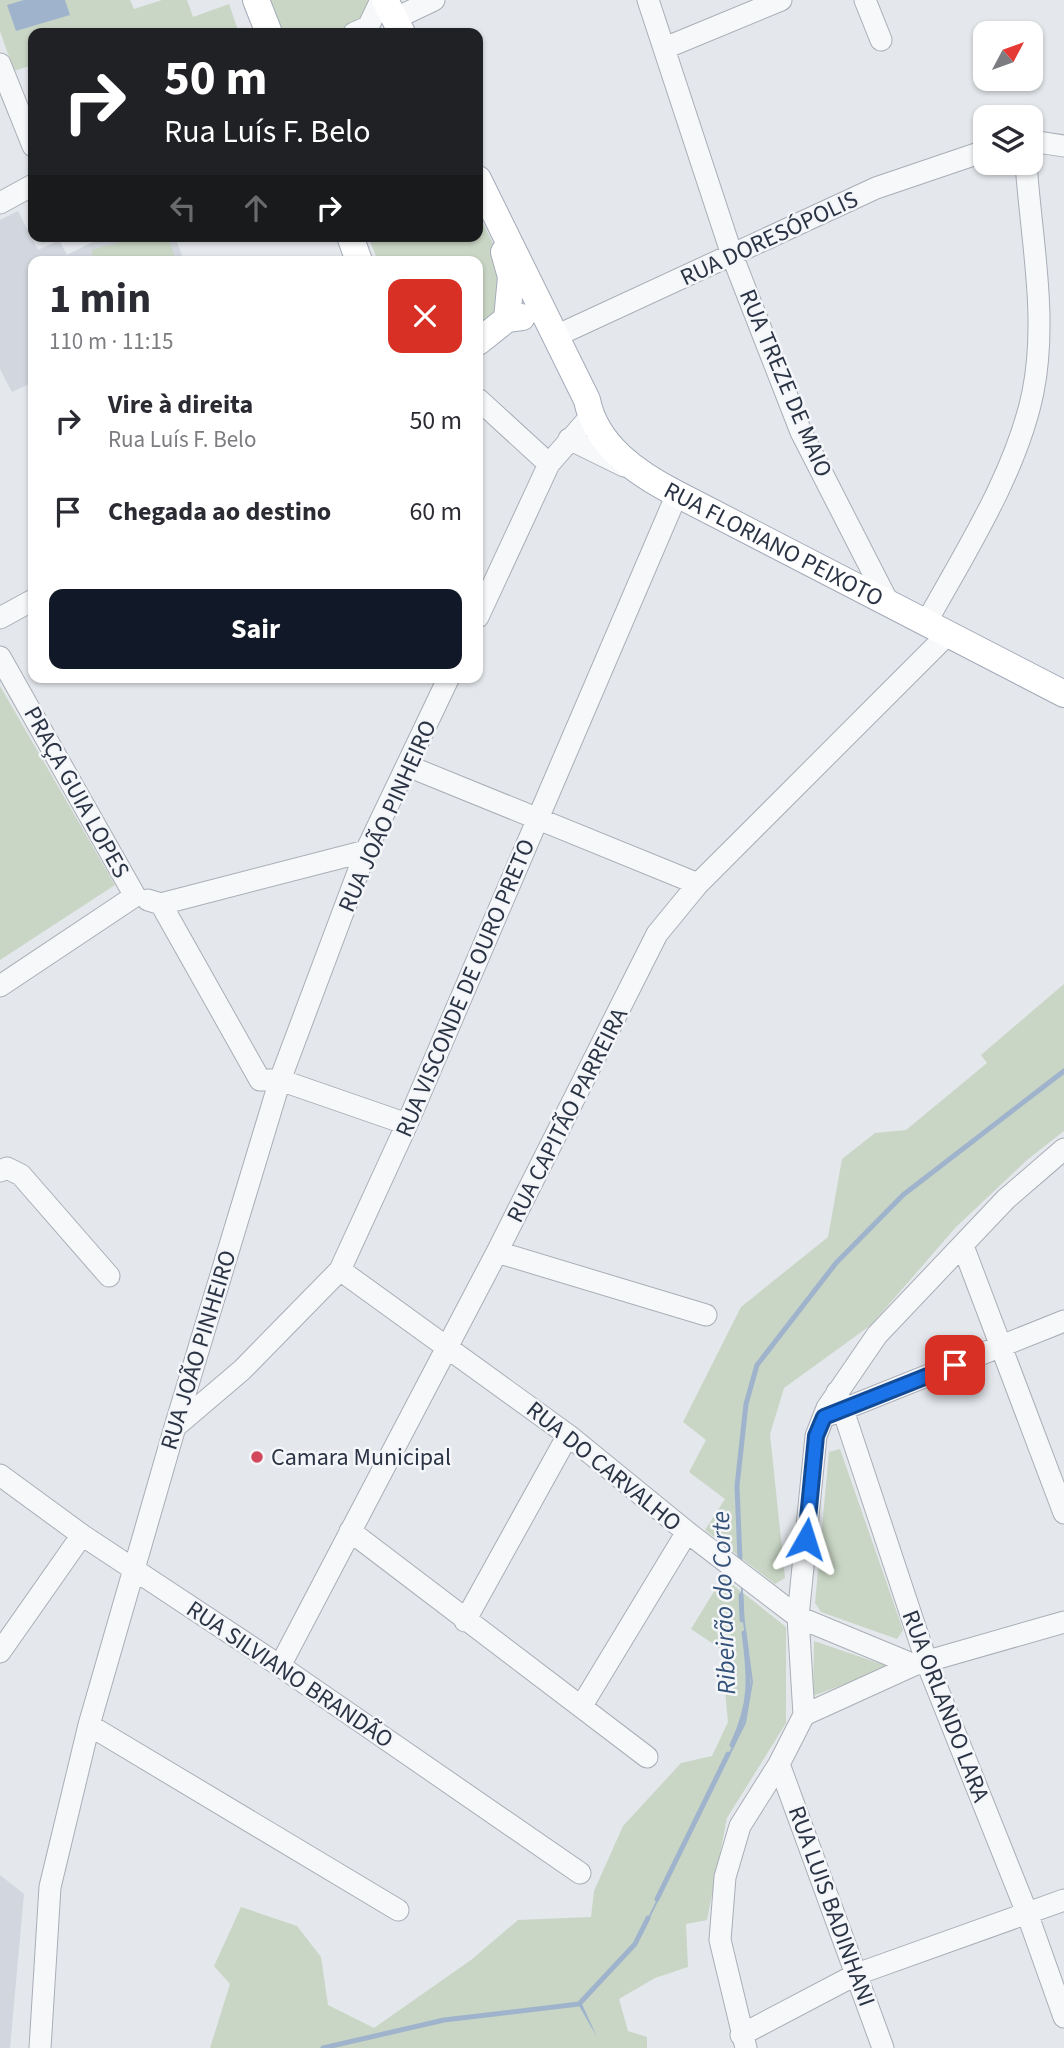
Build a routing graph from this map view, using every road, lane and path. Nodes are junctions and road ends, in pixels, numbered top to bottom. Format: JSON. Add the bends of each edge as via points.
{"nodes":[{"id":1,"x":256,"y":0,"type":"edge"},
{"id":2,"x":435,"y":0,"type":"edge"},
{"id":3,"x":648,"y":0,"type":"edge"},
{"id":4,"x":781,"y":0,"type":"edge"},
{"id":5,"x":865,"y":0,"type":"edge"},
{"id":6,"x":388,"y":13,"type":"edge"},
{"id":7,"x":267,"y":28,"type":"edge"},
{"id":8,"x":366,"y":28,"type":"edge"},
{"id":9,"x":881,"y":40,"type":"dead end"},
{"id":10,"x":665,"y":48,"type":"junction"},
{"id":11,"x":0,"y":64,"type":"edge"},
{"id":12,"x":28,"y":134,"type":"edge"},
{"id":13,"x":1043,"y":143,"type":"edge"},
{"id":14,"x":1064,"y":146,"type":"edge"},
{"id":15,"x":973,"y":155,"type":"edge"},
{"id":16,"x":1027,"y":175,"type":"edge"},
{"id":17,"x":28,"y":189,"type":"edge"},
{"id":18,"x":483,"y":189,"type":"edge"},
{"id":19,"x":0,"y":203,"type":"edge"},
{"id":20,"x":491,"y":204,"type":"junction"},
{"id":21,"x":732,"y":255,"type":"junction"},
{"id":22,"x":507,"y":319,"type":"junction"},
{"id":23,"x":554,"y":330,"type":"junction"},
{"id":24,"x":483,"y":338,"type":"edge"},
{"id":25,"x":483,"y":404,"type":"edge"},
{"id":26,"x":586,"y":433,"type":"junction"},
{"id":27,"x":549,"y":464,"type":"junction"},
{"id":28,"x":677,"y":494,"type":"junction"},
{"id":29,"x":887,"y":600,"type":"junction"},
{"id":30,"x":28,"y":603,"type":"edge"},
{"id":31,"x":483,"y":606,"type":"edge"},
{"id":32,"x":0,"y":618,"type":"edge"},
{"id":33,"x":938,"y":627,"type":"junction"},
{"id":34,"x":0,"y":657,"type":"edge"},
{"id":35,"x":446,"y":683,"type":"edge"},
{"id":36,"x":1064,"y":694,"type":"edge"},
{"id":37,"x":408,"y":766,"type":"junction"},
{"id":38,"x":537,"y":818,"type":"junction"},
{"id":39,"x":366,"y":851,"type":"junction"},
{"id":40,"x":698,"y":884,"type":"junction"},
{"id":41,"x":135,"y":896,"type":"junction"},
{"id":42,"x":161,"y":904,"type":"junction"},
{"id":43,"x":0,"y":986,"type":"edge"},
{"id":44,"x":280,"y":1080,"type":"junction"},
{"id":45,"x":407,"y":1124,"type":"junction"},
{"id":46,"x":1064,"y":1149,"type":"edge"},
{"id":47,"x":0,"y":1171,"type":"edge"},
{"id":48,"x":963,"y":1246,"type":"junction"},
{"id":49,"x":497,"y":1252,"type":"junction"},
{"id":50,"x":340,"y":1270,"type":"junction"},
{"id":51,"x":109,"y":1276,"type":"dead end"},
{"id":52,"x":706,"y":1315,"type":"dead end"},
{"id":53,"x":1064,"y":1321,"type":"edge"},
{"id":54,"x":448,"y":1345,"type":"junction"},
{"id":55,"x":1001,"y":1347,"type":"junction"},
{"id":56,"x":834,"y":1407,"type":"junction"},
{"id":57,"x":174,"y":1427,"type":"junction"},
{"id":58,"x":568,"y":1435,"type":"junction"},
{"id":59,"x":0,"y":1475,"type":"edge"},
{"id":60,"x":1064,"y":1513,"type":"edge"},
{"id":61,"x":350,"y":1531,"type":"junction"},
{"id":62,"x":687,"y":1532,"type":"junction"},
{"id":63,"x":82,"y":1535,"type":"junction"},
{"id":64,"x":134,"y":1570,"type":"junction"},
{"id":65,"x":798,"y":1617,"type":"junction"},
{"id":66,"x":465,"y":1621,"type":"junction"},
{"id":67,"x":1064,"y":1622,"type":"edge"},
{"id":68,"x":0,"y":1652,"type":"edge"},
{"id":69,"x":921,"y":1664,"type":"junction"},
{"id":70,"x":280,"y":1666,"type":"junction"},
{"id":71,"x":580,"y":1707,"type":"junction"},
{"id":72,"x":804,"y":1714,"type":"junction"},
{"id":73,"x":89,"y":1725,"type":"junction"},
{"id":74,"x":647,"y":1757,"type":"dead end"},
{"id":75,"x":779,"y":1764,"type":"junction"},
{"id":76,"x":580,"y":1873,"type":"dead end"},
{"id":77,"x":1064,"y":1900,"type":"edge"},
{"id":78,"x":398,"y":1910,"type":"dead end"},
{"id":79,"x":1027,"y":1913,"type":"junction"},
{"id":80,"x":857,"y":1974,"type":"junction"},
{"id":81,"x":1064,"y":2017,"type":"edge"},
{"id":82,"x":743,"y":2041,"type":"edge"},
{"id":83,"x":40,"y":2048,"type":"edge"},
{"id":84,"x":883,"y":2048,"type":"edge"}],
"edges":[{"from":1,"to":7,"type":"main road"},
{"from":2,"to":6,"type":"street"},
{"from":3,"to":10,"type":"street","name":"RUA TREZE DE MAIO"},
{"from":4,"to":10,"type":"street"},
{"from":5,"to":9,"type":"street"},
{"from":6,"to":8,"type":"street"},
{"from":10,"to":21,"type":"street","name":"RUA TREZE DE MAIO"},
{"from":11,"to":12,"type":"street"},
{"from":13,"to":14,"type":"street"},
{"from":15,"to":21,"type":"street","name":"RUA DORESÓPOLIS","via":[[876,188]]},
{"from":16,"to":33,"type":"street","name":"RUA CAPITÃO PARREIRA","via":[[1039,306],[1033,393],[1015,450]]},
{"from":17,"to":19,"type":"street"},
{"from":18,"to":20,"type":"main road"},
{"from":20,"to":22,"type":"main road","via":[[511,277]]},
{"from":20,"to":23,"type":"main road","name":"RUA FLORIANO PEIXOTO"},
{"from":21,"to":23,"type":"street","name":"RUA DORESÓPOLIS"},
{"from":21,"to":29,"type":"street","name":"RUA TREZE DE MAIO","via":[[801,432]]},
{"from":22,"to":23,"type":"main road","via":[[526,317]]},
{"from":22,"to":24,"type":"main road"},
{"from":23,"to":26,"type":"main road","name":"RUA FLORIANO PEIXOTO","via":[[587,400]]},
{"from":25,"to":27,"type":"street"},
{"from":26,"to":27,"type":"street"},
{"from":26,"to":28,"type":"main road","name":"RUA FLORIANO PEIXOTO","via":[[611,447],[645,477]]},
{"from":27,"to":31,"type":"street"},
{"from":28,"to":29,"type":"main road","name":"RUA FLORIANO PEIXOTO"},
{"from":28,"to":38,"type":"street","name":"RUA VISCONDE DE OURO PRETO"},
{"from":29,"to":33,"type":"main road","name":"RUA FLORIANO PEIXOTO"},
{"from":30,"to":32,"type":"street"},
{"from":33,"to":36,"type":"main road","name":"RUA FLORIANO PEIXOTO"},
{"from":33,"to":40,"type":"street","name":"RUA CAPITÃO PARREIRA"},
{"from":34,"to":41,"type":"street","name":"PRAÇA GUIA LOPES"},
{"from":35,"to":37,"type":"street","name":"RUA JOÃO PINHEIRO"},
{"from":37,"to":38,"type":"street"},
{"from":37,"to":39,"type":"street","name":"RUA JOÃO PINHEIRO"},
{"from":38,"to":40,"type":"street"},
{"from":38,"to":45,"type":"street","name":"RUA VISCONDE DE OURO PRETO"},
{"from":39,"to":42,"type":"street"},
{"from":39,"to":44,"type":"street","name":"RUA JOÃO PINHEIRO"},
{"from":40,"to":49,"type":"street","name":"RUA CAPITÃO PARREIRA","via":[[657,934]]},
{"from":41,"to":42,"type":"street"},
{"from":41,"to":43,"type":"street","name":"PRAÇA GUIA LOPES"},
{"from":42,"to":44,"type":"street","via":[[260,1080]]},
{"from":44,"to":45,"type":"street"},
{"from":44,"to":57,"type":"street","name":"RUA JOÃO PINHEIRO"},
{"from":45,"to":50,"type":"street","name":"RUA VISCONDE DE OURO PRETO"},
{"from":46,"to":48,"type":"street","via":[[1006,1199]]},
{"from":47,"to":51,"type":"street","via":[[8,1168],[21,1175]]},
{"from":48,"to":55,"type":"street"},
{"from":48,"to":56,"type":"street","via":[[877,1335]]},
{"from":49,"to":52,"type":"street"},
{"from":49,"to":54,"type":"street","name":"RUA CAPITÃO PARREIRA"},
{"from":50,"to":54,"type":"street","name":"RUA DO CARVALHO"},
{"from":50,"to":57,"type":"street","name":"RUA VISCONDE DE OURO PRETO","via":[[242,1370]]},
{"from":53,"to":55,"type":"street"},
{"from":54,"to":58,"type":"street","name":"RUA DO CARVALHO"},
{"from":54,"to":61,"type":"street","name":"RUA CAPITÃO PARREIRA"},
{"from":55,"to":56,"type":"street"},
{"from":55,"to":60,"type":"street"},
{"from":56,"to":65,"type":"street","via":[[816,1436]]},
{"from":56,"to":69,"type":"street","name":"RUA ORLANDO LARA"},
{"from":57,"to":64,"type":"street","name":"RUA JOÃO PINHEIRO"},
{"from":58,"to":62,"type":"street","name":"RUA DO CARVALHO"},
{"from":58,"to":66,"type":"street"},
{"from":59,"to":63,"type":"street","name":"RUA SILVIANO BRANDÃO"},
{"from":61,"to":66,"type":"street"},
{"from":61,"to":70,"type":"street","name":"RUA CAPITÃO PARREIRA"},
{"from":62,"to":65,"type":"street","name":"RUA DO CARVALHO"},
{"from":62,"to":71,"type":"street"},
{"from":63,"to":64,"type":"street","name":"RUA SILVIANO BRANDÃO"},
{"from":63,"to":68,"type":"street"},
{"from":64,"to":70,"type":"street","name":"RUA SILVIANO BRANDÃO"},
{"from":64,"to":73,"type":"street","name":"RUA JOÃO PINHEIRO"},
{"from":65,"to":69,"type":"street","name":"RUA DO CARVALHO"},
{"from":65,"to":72,"type":"street"},
{"from":66,"to":71,"type":"street"},
{"from":67,"to":69,"type":"street"},
{"from":69,"to":72,"type":"street"},
{"from":69,"to":79,"type":"street","name":"RUA ORLANDO LARA"},
{"from":70,"to":76,"type":"street","name":"RUA SILVIANO BRANDÃO"},
{"from":71,"to":74,"type":"street"},
{"from":72,"to":75,"type":"street"},
{"from":73,"to":78,"type":"street"},
{"from":73,"to":83,"type":"street","name":"RUA JOÃO PINHEIRO","via":[[50,1887]]},
{"from":75,"to":80,"type":"street","name":"RUA LUIS BADINHANI"},
{"from":75,"to":82,"type":"street","via":[[740,1826],[724,1877],[720,1940]]},
{"from":77,"to":79,"type":"street"},
{"from":79,"to":80,"type":"street"},
{"from":79,"to":81,"type":"street","name":"RUA ORLANDO LARA"},
{"from":80,"to":82,"type":"street"},
{"from":80,"to":84,"type":"street","name":"RUA LUIS BADINHANI"}]}
